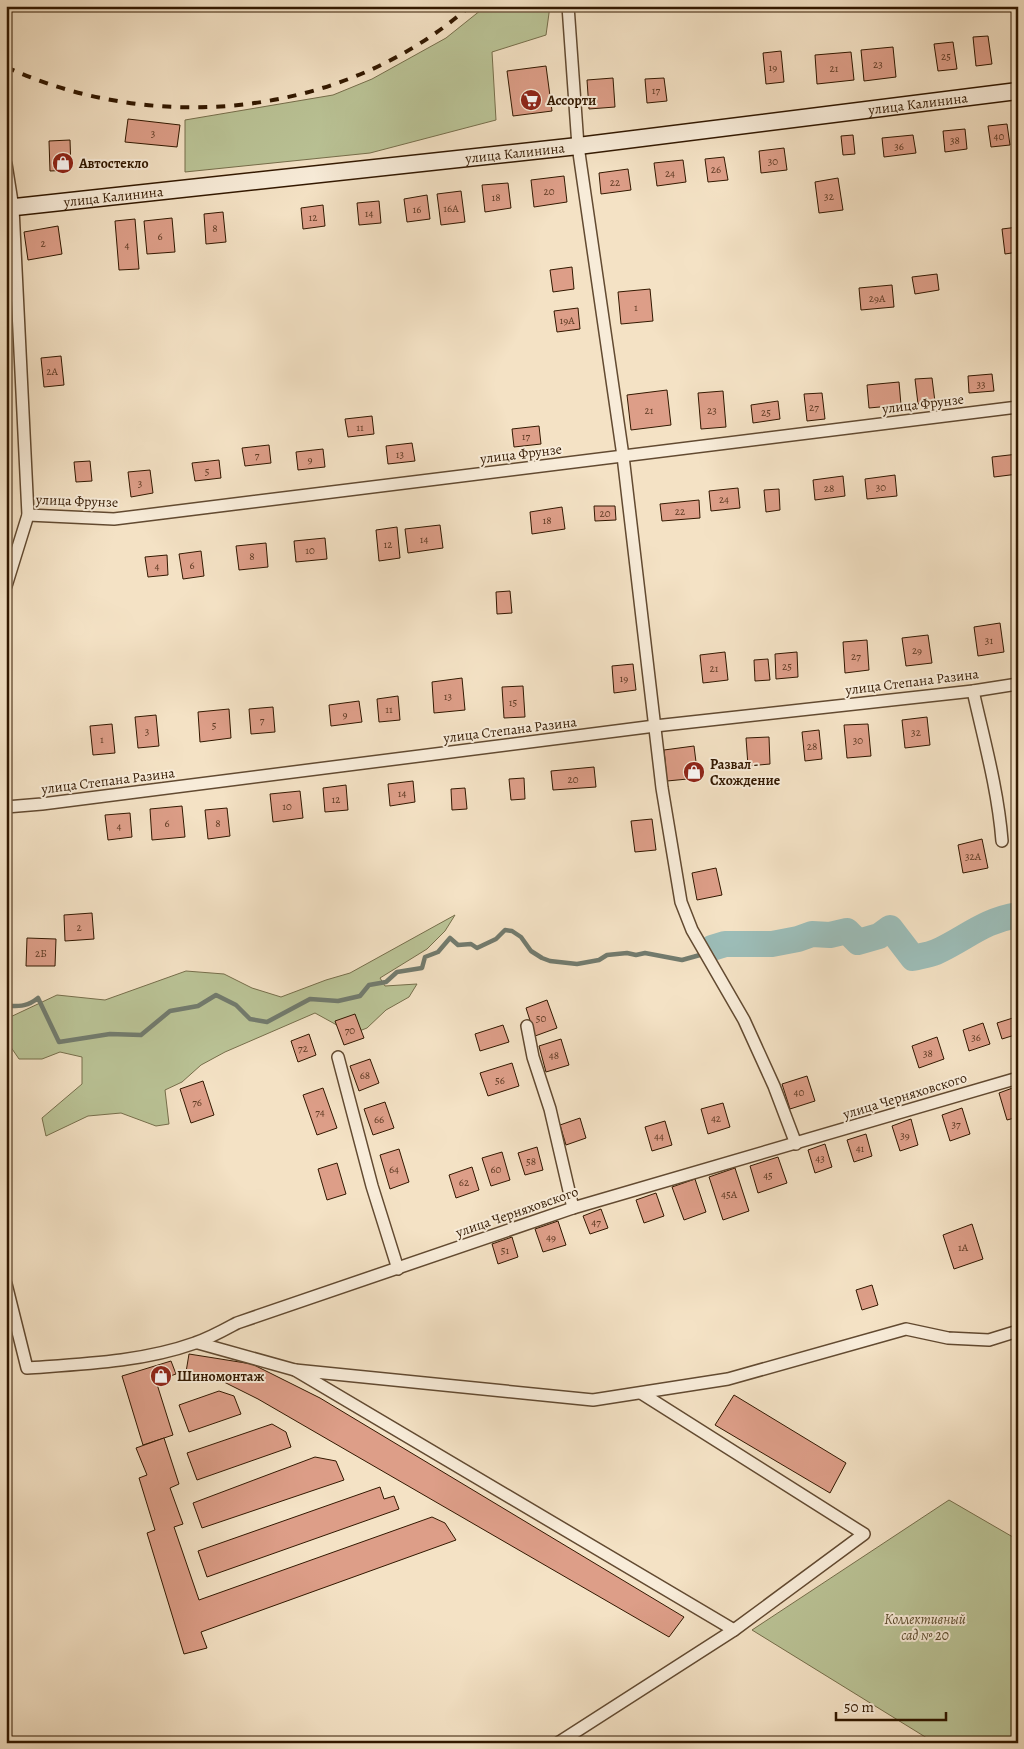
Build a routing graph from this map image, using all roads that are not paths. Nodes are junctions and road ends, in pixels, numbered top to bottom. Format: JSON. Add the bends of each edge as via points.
{"nodes":[{"id":1,"x":568,"y":6,"type":"edge"},
{"id":2,"x":1018,"y":91,"type":"edge"},
{"id":3,"x":578,"y":146,"type":"junction"},
{"id":4,"x":6,"y":164,"type":"edge"},
{"id":5,"x":10,"y":208,"type":"edge"},
{"id":6,"x":1018,"y":407,"type":"edge"},
{"id":7,"x":623,"y":456,"type":"junction"},
{"id":8,"x":28,"y":515,"type":"junction"},
{"id":9,"x":6,"y":586,"type":"edge"},
{"id":10,"x":1018,"y":684,"type":"edge"},
{"id":11,"x":973,"y":691,"type":"junction"},
{"id":12,"x":655,"y":726,"type":"junction"},
{"id":13,"x":6,"y":807,"type":"edge"},
{"id":14,"x":1002,"y":841,"type":"dead end"},
{"id":15,"x":527,"y":1026,"type":"dead end"},
{"id":16,"x":338,"y":1057,"type":"dead end"},
{"id":17,"x":1018,"y":1078,"type":"edge"},
{"id":18,"x":796,"y":1144,"type":"junction"},
{"id":19,"x":573,"y":1208,"type":"junction"},
{"id":20,"x":398,"y":1269,"type":"junction"},
{"id":21,"x":6,"y":1284,"type":"edge"},
{"id":22,"x":1018,"y":1331,"type":"edge"},
{"id":23,"x":198,"y":1342,"type":"junction"},
{"id":24,"x":295,"y":1370,"type":"junction"},
{"id":25,"x":641,"y":1393,"type":"junction"},
{"id":26,"x":734,"y":1630,"type":"junction"},
{"id":27,"x":558,"y":1743,"type":"edge"}],
"edges":[{"from":1,"to":3,"type":"street"},
{"from":2,"to":3,"type":"street","name":"улица Калинина"},
{"from":3,"to":5,"type":"street","name":"улица Калинина"},
{"from":3,"to":7,"type":"street"},
{"from":4,"to":5,"type":"street"},
{"from":5,"to":8,"type":"street"},
{"from":6,"to":7,"type":"street","name":"улица Фрунзе"},
{"from":7,"to":8,"type":"street","name":"улица Фрунзе","via":[[114,519]]},
{"from":7,"to":12,"type":"street"},
{"from":8,"to":9,"type":"street"},
{"from":10,"to":11,"type":"street","name":"улица Степана Разина"},
{"from":11,"to":12,"type":"street","name":"улица Степана Разина"},
{"from":11,"to":14,"type":"street","via":[[995,788]]},
{"from":12,"to":13,"type":"street","name":"улица Степана Разина"},
{"from":12,"to":18,"type":"street","via":[[681,902],[692,930],[744,1020]]},
{"from":15,"to":19,"type":"street"},
{"from":16,"to":20,"type":"street"},
{"from":17,"to":18,"type":"street","name":"улица Черняховского"},
{"from":18,"to":19,"type":"street","name":"улица Черняховского"},
{"from":19,"to":20,"type":"street","name":"улица Черняховского"},
{"from":20,"to":23,"type":"street","name":"улица Черняховского","via":[[237,1323]]},
{"from":21,"to":23,"type":"street","name":"улица Черняховского","via":[[27,1368],[110,1362],[179,1349]]},
{"from":22,"to":25,"type":"street","via":[[989,1340],[948,1338],[906,1329],[728,1380]]},
{"from":23,"to":24,"type":"street"},
{"from":24,"to":25,"type":"street","via":[[593,1400]]},
{"from":24,"to":26,"type":"street"},
{"from":25,"to":26,"type":"street","via":[[864,1534]]},
{"from":26,"to":27,"type":"street"}]}
